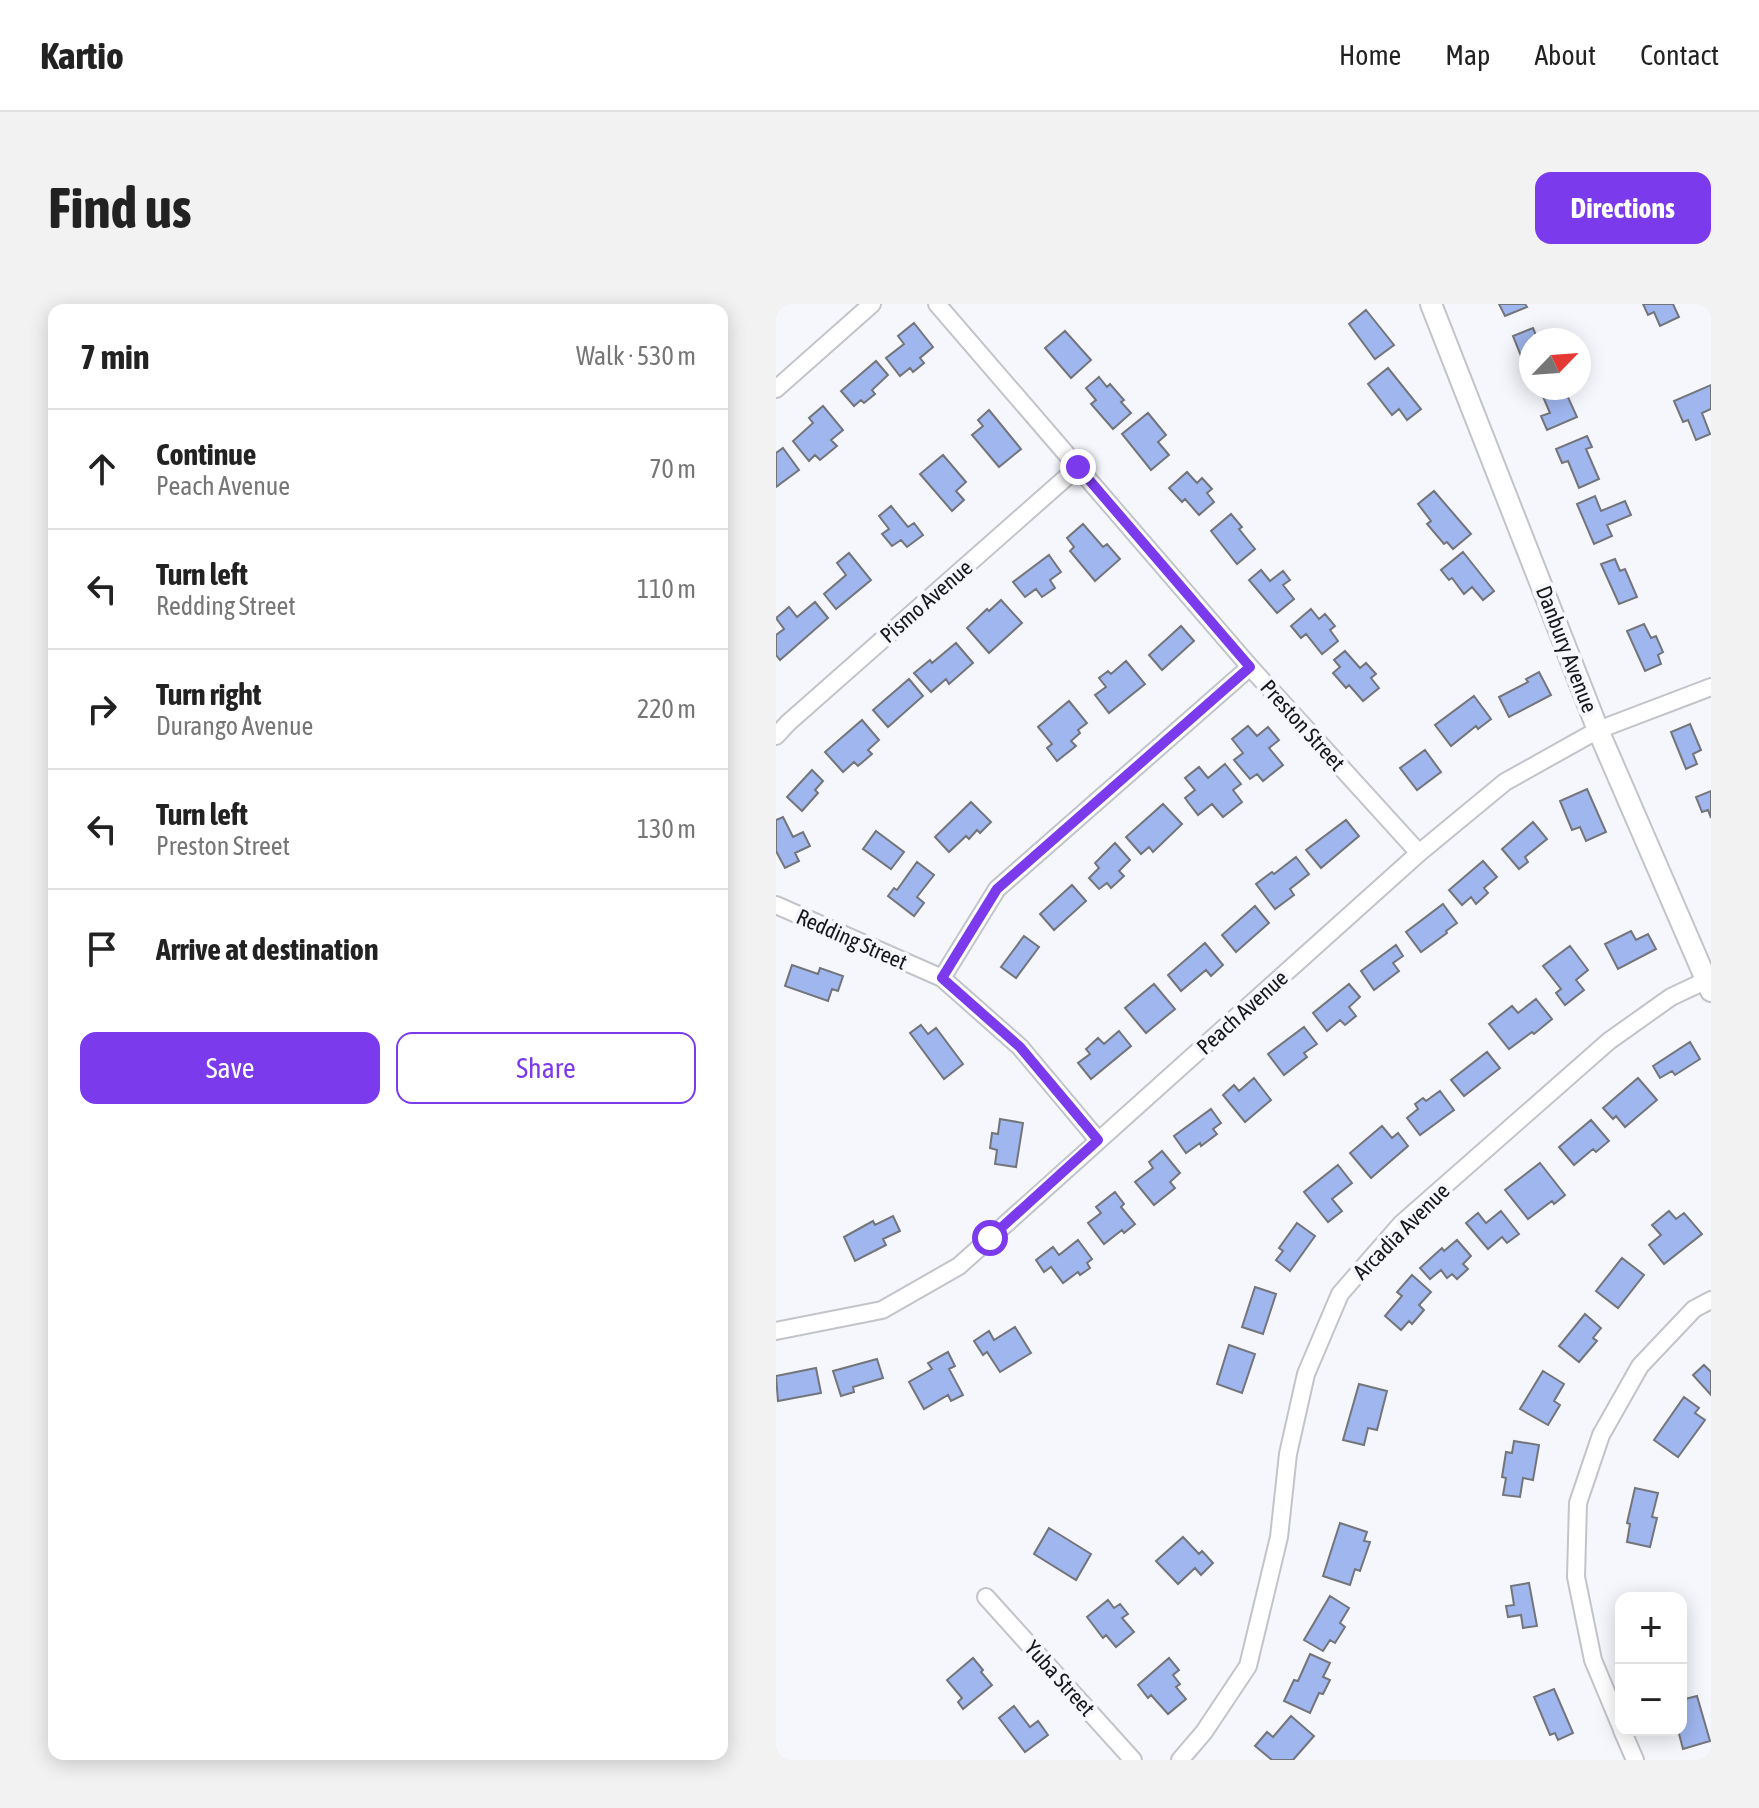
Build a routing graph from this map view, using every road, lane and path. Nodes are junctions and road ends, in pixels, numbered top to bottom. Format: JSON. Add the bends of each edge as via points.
{"nodes":[{"id":1,"x":872,"y":304,"type":"edge"},
{"id":2,"x":937,"y":304,"type":"edge"},
{"id":3,"x":1431,"y":304,"type":"edge"},
{"id":4,"x":776,"y":389,"type":"edge"},
{"id":5,"x":1078,"y":467,"type":"junction"},
{"id":6,"x":1250,"y":667,"type":"junction"},
{"id":7,"x":1711,"y":687,"type":"edge"},
{"id":8,"x":1598,"y":730,"type":"junction"},
{"id":9,"x":776,"y":736,"type":"edge"},
{"id":10,"x":1419,"y":853,"type":"junction"},
{"id":11,"x":776,"y":905,"type":"edge"},
{"id":12,"x":942,"y":978,"type":"junction"},
{"id":13,"x":1709,"y":986,"type":"edge"},
{"id":14,"x":1098,"y":1140,"type":"junction"},
{"id":15,"x":1711,"y":1300,"type":"edge"},
{"id":16,"x":776,"y":1331,"type":"edge"},
{"id":17,"x":986,"y":1597,"type":"dead end"},
{"id":18,"x":1615,"y":1712,"type":"edge"},
{"id":19,"x":1625,"y":1736,"type":"edge"},
{"id":20,"x":1133,"y":1760,"type":"edge"},
{"id":21,"x":1180,"y":1760,"type":"edge"},
{"id":22,"x":1635,"y":1760,"type":"edge"}],
"edges":[{"from":1,"to":4,"type":"street"},
{"from":2,"to":5,"type":"street","name":"Preston Street"},
{"from":3,"to":8,"type":"street","name":"Danbury Avenue"},
{"from":5,"to":6,"type":"street","name":"Preston Street"},
{"from":5,"to":9,"type":"street","name":"Pismo Avenue"},
{"from":6,"to":10,"type":"street","name":"Preston Street"},
{"from":6,"to":12,"type":"street","via":[[997,889]]},
{"from":7,"to":8,"type":"street","name":"Peach Avenue"},
{"from":8,"to":10,"type":"street","name":"Peach Avenue","via":[[1505,782]]},
{"from":8,"to":13,"type":"street","name":"Danbury Avenue"},
{"from":10,"to":14,"type":"street","name":"Peach Avenue"},
{"from":11,"to":12,"type":"street","name":"Redding Street"},
{"from":12,"to":14,"type":"street","name":"Redding Street","via":[[1020,1047]]},
{"from":13,"to":21,"type":"street","name":"Arcadia Avenue","via":[[1671,997],[1609,1041],[1401,1224],[1340,1294],[1306,1374],[1288,1454],[1279,1537],[1248,1666]]},
{"from":14,"to":16,"type":"street","name":"Peach Avenue","via":[[959,1266],[882,1310]]},
{"from":15,"to":18,"type":"street","via":[[1694,1309],[1640,1366],[1601,1435],[1578,1503],[1576,1577],[1593,1660]]},
{"from":17,"to":20,"type":"street","name":"Yuba Street"},
{"from":19,"to":22,"type":"street"}]}
